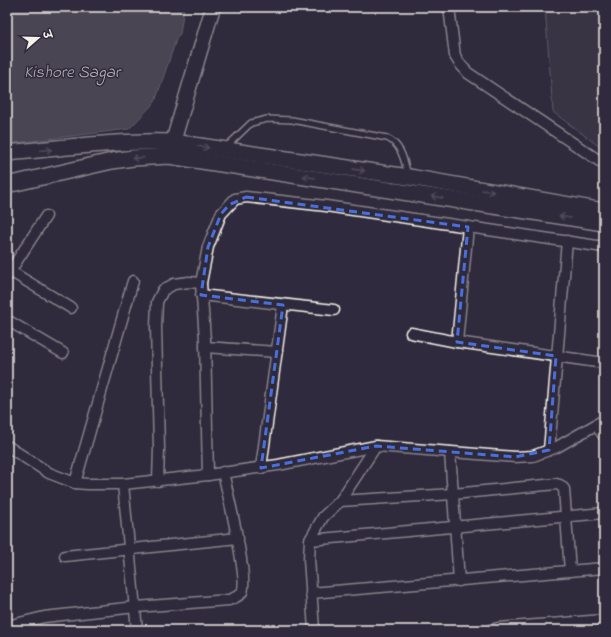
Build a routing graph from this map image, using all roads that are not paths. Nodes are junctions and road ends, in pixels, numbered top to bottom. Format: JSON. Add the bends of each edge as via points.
{"nodes":[{"id":1,"x":213,"y":7,"type":"edge"},
{"id":2,"x":450,"y":7,"type":"edge"},
{"id":3,"x":171,"y":149,"type":"junction"},
{"id":4,"x":223,"y":150,"type":"junction"},
{"id":5,"x":7,"y":153,"type":"edge"},
{"id":6,"x":604,"y":164,"type":"edge"},
{"id":7,"x":408,"y":177,"type":"junction"},
{"id":8,"x":7,"y":184,"type":"edge"},
{"id":9,"x":604,"y":211,"type":"edge"},
{"id":10,"x":46,"y":216,"type":"dead end"},
{"id":11,"x":604,"y":223,"type":"edge"},
{"id":12,"x":468,"y":227,"type":"junction"},
{"id":13,"x":567,"y":242,"type":"junction"},
{"id":14,"x":604,"y":247,"type":"edge"},
{"id":15,"x":9,"y":274,"type":"edge"},
{"id":16,"x":133,"y":281,"type":"dead end"},
{"id":17,"x":201,"y":283,"type":"junction"},
{"id":18,"x":201,"y":295,"type":"junction"},
{"id":19,"x":283,"y":305,"type":"junction"},
{"id":20,"x":71,"y":308,"type":"dead end"},
{"id":21,"x":334,"y":310,"type":"dead end"},
{"id":22,"x":7,"y":320,"type":"edge"},
{"id":23,"x":411,"y":333,"type":"dead end"},
{"id":24,"x":457,"y":342,"type":"junction"},
{"id":25,"x":205,"y":347,"type":"junction"},
{"id":26,"x":277,"y":352,"type":"junction"},
{"id":27,"x":63,"y":353,"type":"dead end"},
{"id":28,"x":556,"y":356,"type":"junction"},
{"id":29,"x":604,"y":362,"type":"edge"},
{"id":30,"x":600,"y":423,"type":"edge"},
{"id":31,"x":604,"y":436,"type":"edge"},
{"id":32,"x":7,"y":446,"type":"edge"},
{"id":33,"x":376,"y":446,"type":"junction"},
{"id":34,"x":549,"y":450,"type":"junction"},
{"id":35,"x":450,"y":452,"type":"junction"},
{"id":36,"x":261,"y":468,"type":"junction"},
{"id":37,"x":223,"y":472,"type":"junction"},
{"id":38,"x":208,"y":475,"type":"junction"},
{"id":39,"x":158,"y":481,"type":"junction"},
{"id":40,"x":75,"y":483,"type":"junction"},
{"id":41,"x":123,"y":484,"type":"junction"},
{"id":42,"x":453,"y":494,"type":"junction"},
{"id":43,"x":340,"y":501,"type":"junction"},
{"id":44,"x":604,"y":513,"type":"edge"},
{"id":45,"x":566,"y":516,"type":"junction"},
{"id":46,"x":455,"y":526,"type":"junction"},
{"id":47,"x":238,"y":538,"type":"junction"},
{"id":48,"x":310,"y":540,"type":"junction"},
{"id":49,"x":130,"y":550,"type":"junction"},
{"id":50,"x":65,"y":556,"type":"dead end"},
{"id":51,"x":604,"y":568,"type":"edge"},
{"id":52,"x":570,"y":571,"type":"junction"},
{"id":53,"x":459,"y":581,"type":"junction"},
{"id":54,"x":311,"y":594,"type":"junction"},
{"id":55,"x":136,"y":607,"type":"junction"},
{"id":56,"x":604,"y":620,"type":"edge"},
{"id":57,"x":7,"y":626,"type":"edge"},
{"id":58,"x":550,"y":627,"type":"edge"},
{"id":59,"x":137,"y":630,"type":"edge"},
{"id":60,"x":314,"y":630,"type":"edge"},
{"id":61,"x":490,"y":630,"type":"edge"}],
"edges":[{"from":1,"to":3,"type":"street"},
{"from":2,"to":6,"type":"street","via":[[455,56],[464,69]]},
{"from":3,"to":4,"type":"main road","one_way":true},
{"from":5,"to":3,"type":"main road","one_way":true,"via":[[150,141]]},
{"from":3,"to":8,"type":"main road","one_way":true},
{"from":11,"to":3,"type":"main road","one_way":true},
{"from":4,"to":7,"type":"main road","one_way":true},
{"from":4,"to":7,"type":"lane","via":[[251,124],[268,119],[292,120],[387,138],[394,142],[402,153]]},
{"from":7,"to":9,"type":"main road","one_way":true},
{"from":10,"to":15,"type":"street"},
{"from":12,"to":13,"type":"street"},
{"from":12,"to":17,"type":"street","via":[[326,206],[246,197],[235,199],[221,214],[208,247]]},
{"from":12,"to":24,"type":"street"},
{"from":13,"to":14,"type":"street"},
{"from":13,"to":28,"type":"street"},
{"from":15,"to":20,"type":"street"},
{"from":16,"to":40,"type":"street"},
{"from":17,"to":18,"type":"street"},
{"from":17,"to":39,"type":"street","via":[[174,284],[162,290],[157,302]]},
{"from":18,"to":19,"type":"street"},
{"from":18,"to":25,"type":"street"},
{"from":19,"to":21,"type":"street"},
{"from":19,"to":26,"type":"street"},
{"from":22,"to":27,"type":"street"},
{"from":23,"to":24,"type":"street"},
{"from":24,"to":28,"type":"street"},
{"from":25,"to":26,"type":"street"},
{"from":25,"to":38,"type":"street"},
{"from":26,"to":36,"type":"street"},
{"from":28,"to":29,"type":"street"},
{"from":28,"to":34,"type":"street"},
{"from":30,"to":31,"type":"street"},
{"from":30,"to":34,"type":"street"},
{"from":32,"to":40,"type":"street","via":[[49,474]]},
{"from":33,"to":35,"type":"street"},
{"from":33,"to":36,"type":"street"},
{"from":33,"to":43,"type":"street"},
{"from":34,"to":35,"type":"street","via":[[534,456],[515,457]]},
{"from":35,"to":42,"type":"street"},
{"from":36,"to":37,"type":"street"},
{"from":37,"to":38,"type":"street"},
{"from":37,"to":47,"type":"street"},
{"from":38,"to":39,"type":"street"},
{"from":39,"to":41,"type":"street"},
{"from":40,"to":41,"type":"street"},
{"from":41,"to":49,"type":"street"},
{"from":42,"to":43,"type":"street"},
{"from":42,"to":45,"type":"street","via":[[556,484],[564,489]]},
{"from":42,"to":46,"type":"street"},
{"from":43,"to":48,"type":"street","via":[[323,517]]},
{"from":44,"to":45,"type":"street"},
{"from":45,"to":46,"type":"street"},
{"from":45,"to":52,"type":"street"},
{"from":46,"to":48,"type":"street"},
{"from":46,"to":53,"type":"street"},
{"from":47,"to":49,"type":"street"},
{"from":47,"to":55,"type":"street","via":[[244,583],[242,592],[237,596],[229,600]]},
{"from":48,"to":54,"type":"street"},
{"from":49,"to":50,"type":"street"},
{"from":49,"to":55,"type":"street"},
{"from":51,"to":52,"type":"street"},
{"from":52,"to":53,"type":"street"},
{"from":53,"to":54,"type":"street"},
{"from":54,"to":60,"type":"street"},
{"from":55,"to":57,"type":"street","via":[[44,617]]},
{"from":55,"to":59,"type":"street"},
{"from":56,"to":58,"type":"street"},
{"from":58,"to":61,"type":"street"}]}
